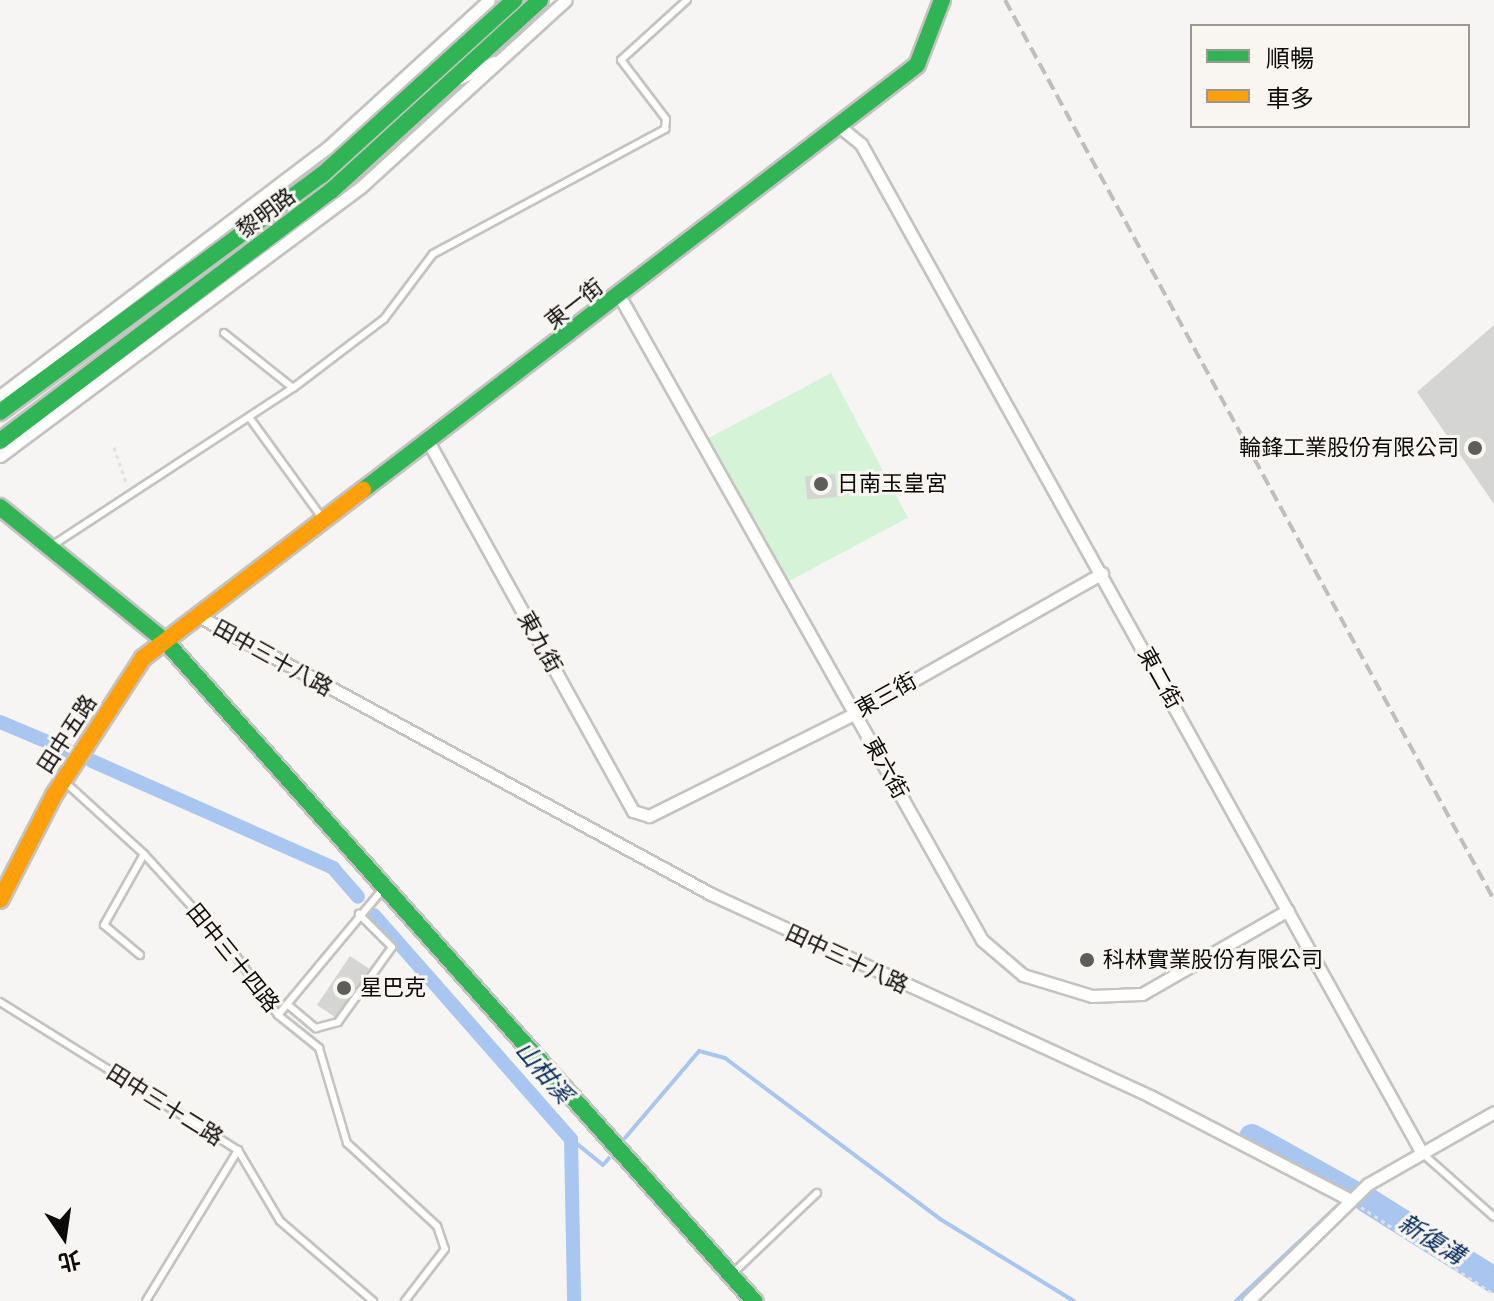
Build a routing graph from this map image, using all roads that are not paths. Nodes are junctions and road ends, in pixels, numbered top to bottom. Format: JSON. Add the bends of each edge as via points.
{"nodes":[{"id":1,"x":489,"y":0,"type":"edge"},
{"id":2,"x":514,"y":0,"type":"edge"},
{"id":3,"x":540,"y":0,"type":"edge"},
{"id":4,"x":566,"y":0,"type":"edge"},
{"id":5,"x":687,"y":0,"type":"edge"},
{"id":6,"x":942,"y":0,"type":"edge"},
{"id":7,"x":496,"y":19,"type":"junction"},
{"id":8,"x":498,"y":53,"type":"junction"},
{"id":9,"x":427,"y":59,"type":"junction"},
{"id":10,"x":840,"y":127,"type":"junction"},
{"id":11,"x":222,"y":229,"type":"junction"},
{"id":12,"x":222,"y":274,"type":"junction"},
{"id":13,"x":178,"y":280,"type":"junction"},
{"id":14,"x":620,"y":297,"type":"junction"},
{"id":15,"x":203,"y":306,"type":"junction"},
{"id":16,"x":224,"y":333,"type":"dead end"},
{"id":17,"x":293,"y":388,"type":"junction"},
{"id":18,"x":0,"y":396,"type":"edge"},
{"id":19,"x":0,"y":412,"type":"edge"},
{"id":20,"x":249,"y":417,"type":"junction"},
{"id":21,"x":0,"y":441,"type":"edge"},
{"id":22,"x":429,"y":443,"type":"junction"},
{"id":23,"x":0,"y":456,"type":"edge"},
{"id":24,"x":0,"y":507,"type":"edge"},
{"id":25,"x":326,"y":523,"type":"junction"},
{"id":26,"x":50,"y":547,"type":"junction"},
{"id":27,"x":1102,"y":573,"type":"junction"},
{"id":28,"x":202,"y":618,"type":"junction"},
{"id":29,"x":165,"y":641,"type":"junction"},
{"id":30,"x":856,"y":713,"type":"junction"},
{"id":31,"x":63,"y":781,"type":"junction"},
{"id":32,"x":667,"y":813,"type":"joint"},
{"id":33,"x":144,"y":854,"type":"junction"},
{"id":34,"x":385,"y":887,"type":"junction"},
{"id":35,"x":0,"y":900,"type":"edge"},
{"id":36,"x":1288,"y":910,"type":"junction"},
{"id":37,"x":359,"y":914,"type":"junction"},
{"id":38,"x":140,"y":955,"type":"dead end"},
{"id":39,"x":0,"y":1002,"type":"edge"},
{"id":40,"x":287,"y":1004,"type":"junction"},
{"id":41,"x":278,"y":1015,"type":"junction"},
{"id":42,"x":1494,"y":1112,"type":"edge"},
{"id":43,"x":238,"y":1150,"type":"junction"},
{"id":44,"x":1422,"y":1153,"type":"junction"},
{"id":45,"x":817,"y":1193,"type":"dead end"},
{"id":46,"x":1351,"y":1200,"type":"junction"},
{"id":47,"x":1494,"y":1217,"type":"edge"},
{"id":48,"x":731,"y":1275,"type":"junction"},
{"id":49,"x":146,"y":1301,"type":"edge"},
{"id":50,"x":373,"y":1301,"type":"edge"},
{"id":51,"x":405,"y":1301,"type":"edge"},
{"id":52,"x":754,"y":1301,"type":"edge"},
{"id":53,"x":1248,"y":1301,"type":"edge"}],
"edges":[{"from":1,"to":9,"type":"street"},
{"from":2,"to":7,"type":"street","name":"黎明路"},
{"from":3,"to":8,"type":"street","name":"黎明路"},
{"from":4,"to":8,"type":"street"},
{"from":5,"to":17,"type":"lane","via":[[621,60],[666,119],[665,129],[433,254],[384,319]]},
{"from":6,"to":10,"type":"street","name":"東一街","via":[[917,65]]},
{"from":7,"to":9,"type":"street"},
{"from":7,"to":13,"type":"street","name":"黎明路","via":[[322,175]]},
{"from":8,"to":12,"type":"street","name":"黎明路","via":[[459,79],[331,191]]},
{"from":8,"to":15,"type":"street","via":[[372,178]]},
{"from":9,"to":11,"type":"street"},
{"from":10,"to":14,"type":"street","name":"東一街"},
{"from":10,"to":27,"type":"street","name":"東二街","via":[[861,144]]},
{"from":11,"to":13,"type":"street"},
{"from":11,"to":18,"type":"street"},
{"from":12,"to":15,"type":"street"},
{"from":12,"to":21,"type":"street","name":"黎明路"},
{"from":13,"to":19,"type":"street","name":"黎明路"},
{"from":14,"to":22,"type":"street","name":"東一街"},
{"from":14,"to":30,"type":"street","name":"東六街"},
{"from":15,"to":23,"type":"street"},
{"from":16,"to":17,"type":"lane"},
{"from":17,"to":20,"type":"lane"},
{"from":20,"to":25,"type":"lane"},
{"from":20,"to":26,"type":"lane"},
{"from":22,"to":25,"type":"street","name":"東一街"},
{"from":22,"to":32,"type":"street","name":"東九街","via":[[633,811]]},
{"from":24,"to":26,"type":"street"},
{"from":25,"to":28,"type":"street","name":"東一街"},
{"from":26,"to":29,"type":"street"},
{"from":27,"to":30,"type":"street","name":"東三街"},
{"from":27,"to":36,"type":"street","name":"東二街"},
{"from":28,"to":29,"type":"street","name":"田中五路"},
{"from":28,"to":46,"type":"street","name":"田中三十八路","via":[[711,894],[1150,1096]]},
{"from":29,"to":31,"type":"street","name":"田中五路","via":[[143,658]]},
{"from":29,"to":34,"type":"street"},
{"from":30,"to":32,"type":"street","name":"東三街"},
{"from":30,"to":36,"type":"street","name":"東六街","via":[[982,940],[1023,975],[1092,996],[1142,994]]},
{"from":31,"to":33,"type":"lane","name":"田中三十四路"},
{"from":31,"to":35,"type":"street","name":"田中五路"},
{"from":33,"to":38,"type":"lane","via":[[104,925]]},
{"from":33,"to":41,"type":"lane","name":"田中三十四路"},
{"from":34,"to":37,"type":"lane"},
{"from":34,"to":48,"type":"street"},
{"from":36,"to":44,"type":"street","name":"東二街"},
{"from":37,"to":40,"type":"lane"},
{"from":37,"to":40,"type":"lane","via":[[392,947],[338,1022],[316,1028]]},
{"from":39,"to":43,"type":"lane","name":"田中三十二路"},
{"from":40,"to":41,"type":"lane"},
{"from":41,"to":51,"type":"lane","name":"田中三十四路","via":[[319,1048],[347,1143],[437,1226],[445,1249]]},
{"from":42,"to":44,"type":"street"},
{"from":43,"to":49,"type":"lane"},
{"from":43,"to":50,"type":"lane","name":"田中三十二路","via":[[280,1221]]},
{"from":44,"to":46,"type":"street"},
{"from":44,"to":47,"type":"lane","name":"東二街"},
{"from":45,"to":48,"type":"lane"},
{"from":46,"to":53,"type":"street"},
{"from":48,"to":52,"type":"street"}]}
